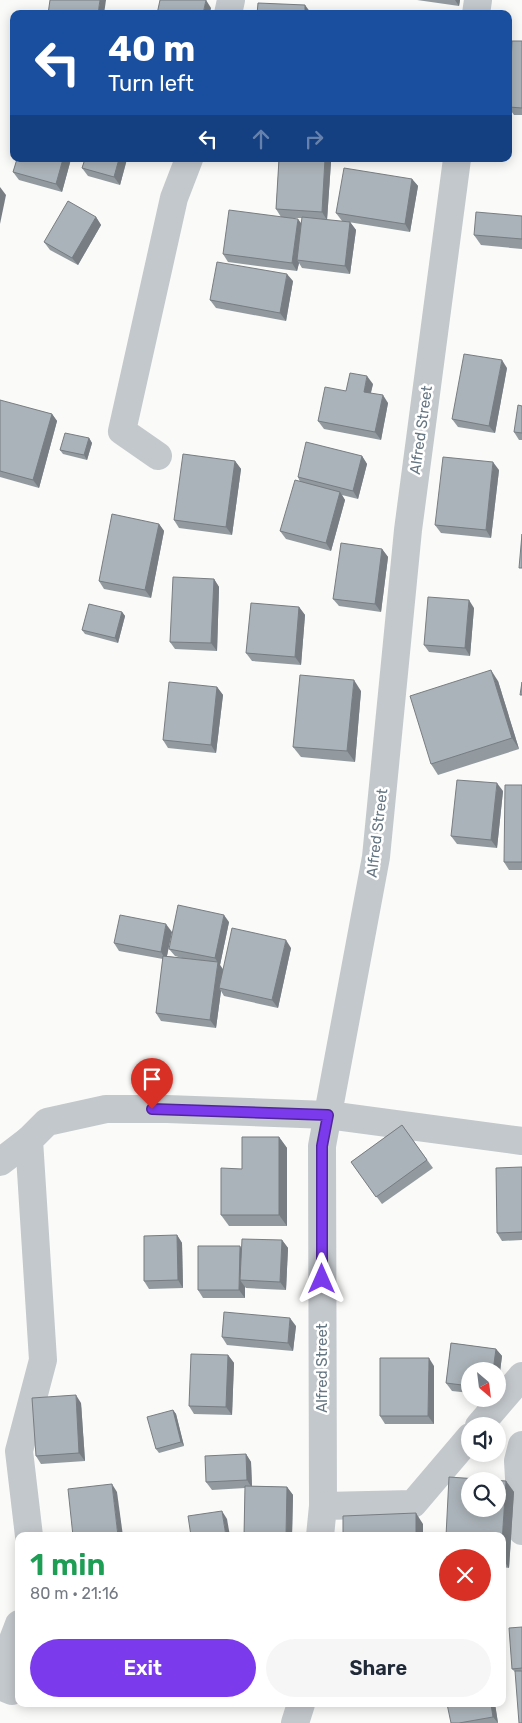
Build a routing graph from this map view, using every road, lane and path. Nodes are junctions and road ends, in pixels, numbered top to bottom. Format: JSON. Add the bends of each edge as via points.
{"nodes":[{"id":1,"x":188,"y":162,"type":"edge"},
{"id":2,"x":457,"y":162,"type":"edge"},
{"id":3,"x":158,"y":456,"type":"dead end"},
{"id":4,"x":328,"y":1115,"type":"junction"},
{"id":5,"x":28,"y":1140,"type":"junction"},
{"id":6,"x":522,"y":1141,"type":"edge"},
{"id":7,"x":0,"y":1162,"type":"edge"},
{"id":8,"x":522,"y":1376,"type":"edge"},
{"id":9,"x":487,"y":1417,"type":"edge"},
{"id":10,"x":522,"y":1445,"type":"edge"},
{"id":11,"x":461,"y":1448,"type":"edge"},
{"id":12,"x":322,"y":1506,"type":"junction"},
{"id":13,"x":522,"y":1531,"type":"edge"},
{"id":14,"x":29,"y":1532,"type":"edge"},
{"id":15,"x":320,"y":1532,"type":"edge"},
{"id":16,"x":15,"y":1634,"type":"edge"},
{"id":17,"x":8,"y":1694,"type":"edge"},
{"id":18,"x":300,"y":1707,"type":"edge"},
{"id":19,"x":295,"y":1723,"type":"edge"}],
"edges":[{"from":1,"to":3,"type":"street","via":[[174,198],[122,431]]},
{"from":2,"to":4,"type":"street","name":"Alfred Street","via":[[408,530],[376,857]]},
{"from":4,"to":5,"type":"street","via":[[106,1109],[47,1122]]},
{"from":4,"to":6,"type":"street"},
{"from":4,"to":12,"type":"street","name":"Alfred Street","via":[[322,1146]]},
{"from":5,"to":7,"type":"street"},
{"from":5,"to":14,"type":"street","via":[[43,1360],[19,1451]]},
{"from":8,"to":9,"type":"street"},
{"from":10,"to":13,"type":"street","via":[[518,1461]]},
{"from":11,"to":12,"type":"street","via":[[413,1504]]},
{"from":12,"to":15,"type":"street","name":"Alfred Street"},
{"from":16,"to":17,"type":"street","via":[[11,1645]]},
{"from":18,"to":19,"type":"street"}]}
